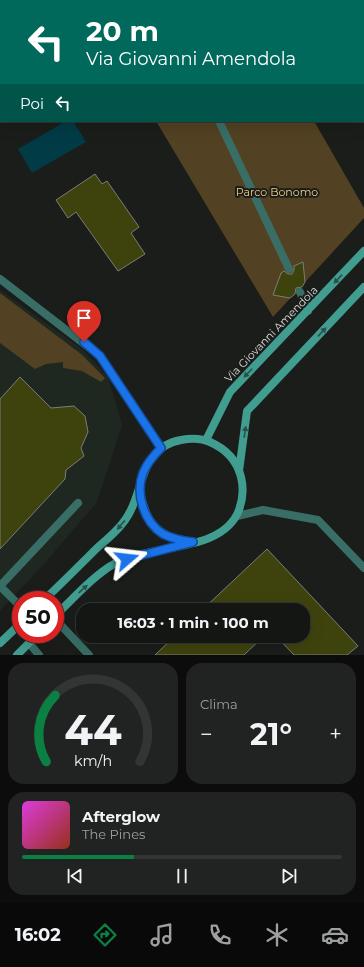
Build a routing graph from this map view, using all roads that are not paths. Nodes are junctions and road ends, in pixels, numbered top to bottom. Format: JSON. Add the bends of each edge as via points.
{"nodes":[{"id":1,"x":219,"y":122,"type":"edge"},
{"id":2,"x":364,"y":250,"type":"edge"},
{"id":3,"x":289,"y":269,"type":"dead end"},
{"id":4,"x":0,"y":279,"type":"edge"},
{"id":5,"x":364,"y":287,"type":"edge"},
{"id":6,"x":300,"y":292,"type":"dead end"},
{"id":7,"x":308,"y":311,"type":"junction"},
{"id":8,"x":206,"y":440,"type":"junction"},
{"id":9,"x":161,"y":448,"type":"junction"},
{"id":10,"x":239,"y":470,"type":"junction"},
{"id":11,"x":140,"y":491,"type":"junction"},
{"id":12,"x":78,"y":503,"type":"dead end"},
{"id":13,"x":237,"y":516,"type":"junction"},
{"id":14,"x":193,"y":542,"type":"junction"},
{"id":15,"x":364,"y":568,"type":"edge"},
{"id":16,"x":0,"y":586,"type":"edge"},
{"id":17,"x":53,"y":591,"type":"edge"},
{"id":18,"x":12,"y":598,"type":"edge"},
{"id":19,"x":64,"y":608,"type":"edge"},
{"id":20,"x":64,"y":627,"type":"edge"},
{"id":21,"x":12,"y":632,"type":"edge"},
{"id":22,"x":0,"y":643,"type":"edge"},
{"id":23,"x":29,"y":643,"type":"joint"},
{"id":24,"x":17,"y":655,"type":"edge"},
{"id":25,"x":39,"y":655,"type":"edge"},
{"id":26,"x":89,"y":655,"type":"edge"}],
"edges":[{"from":1,"to":3,"type":"street"},
{"from":2,"to":7,"type":"main road","name":"Via Giovanni Amendola","one_way":true},
{"from":4,"to":9,"type":"street","via":[[100,356]]},
{"from":10,"to":5,"type":"main road","one_way":true,"via":[[247,411]]},
{"from":6,"to":7,"type":"street"},
{"from":7,"to":8,"type":"main road","name":"Via Giovanni Amendola","one_way":true,"via":[[230,392]]},
{"from":8,"to":9,"type":"main road","via":[[190,438],[175,441]]},
{"from":8,"to":10,"type":"main road","via":[[226,452]]},
{"from":9,"to":11,"type":"main road","via":[[150,459],[142,474]]},
{"from":10,"to":13,"type":"main road","via":[[243,486]]},
{"from":11,"to":14,"type":"main road","via":[[143,508],[151,523],[163,534]]},
{"from":11,"to":17,"type":"main road","one_way":true,"via":[[123,523]]},
{"from":12,"to":16,"type":"street"},
{"from":13,"to":14,"type":"main road","via":[[226,529],[211,538]]},
{"from":13,"to":15,"type":"street","via":[[263,510],[318,520]]},
{"from":19,"to":14,"type":"main road","one_way":true,"via":[[114,564]]},
{"from":16,"to":18,"type":"street"},
{"from":20,"to":26,"type":"street"},
{"from":21,"to":22,"type":"main road"},
{"from":23,"to":24,"type":"main road"},
{"from":23,"to":25,"type":"street"}]}
